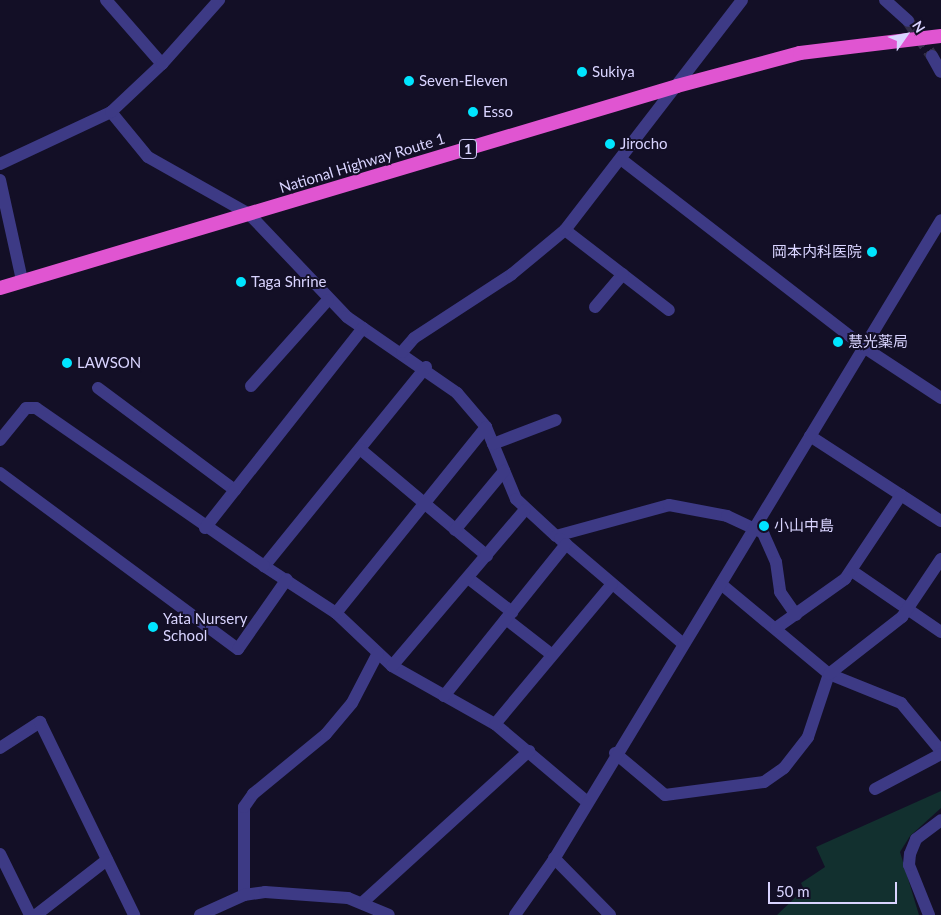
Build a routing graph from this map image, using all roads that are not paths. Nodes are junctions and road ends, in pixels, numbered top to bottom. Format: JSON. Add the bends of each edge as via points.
{"nodes":[{"id":1,"x":106,"y":0,"type":"edge"},
{"id":2,"x":219,"y":0,"type":"edge"},
{"id":3,"x":742,"y":0,"type":"edge"},
{"id":4,"x":885,"y":0,"type":"edge"},
{"id":5,"x":908,"y":20,"type":"tunnel mouth"},
{"id":6,"x":941,"y":36,"type":"edge"},
{"id":7,"x":932,"y":56,"type":"tunnel mouth"},
{"id":8,"x":162,"y":64,"type":"junction"},
{"id":9,"x":941,"y":72,"type":"edge"},
{"id":10,"x":677,"y":86,"type":"junction"},
{"id":11,"x":111,"y":112,"type":"junction"},
{"id":12,"x":622,"y":160,"type":"junction"},
{"id":13,"x":0,"y":164,"type":"edge"},
{"id":14,"x":0,"y":180,"type":"edge"},
{"id":15,"x":249,"y":214,"type":"junction"},
{"id":16,"x":941,"y":220,"type":"edge"},
{"id":17,"x":566,"y":230,"type":"junction"},
{"id":18,"x":623,"y":274,"type":"junction"},
{"id":19,"x":22,"y":280,"type":"junction"},
{"id":20,"x":0,"y":288,"type":"edge"},
{"id":21,"x":328,"y":300,"type":"junction"},
{"id":22,"x":595,"y":307,"type":"dead end"},
{"id":23,"x":669,"y":310,"type":"dead end"},
{"id":24,"x":363,"y":328,"type":"junction"},
{"id":25,"x":865,"y":348,"type":"junction"},
{"id":26,"x":402,"y":352,"type":"junction"},
{"id":27,"x":426,"y":367,"type":"junction"},
{"id":28,"x":250,"y":386,"type":"dead end"},
{"id":29,"x":98,"y":388,"type":"dead end"},
{"id":30,"x":941,"y":398,"type":"edge"},
{"id":31,"x":556,"y":420,"type":"dead end"},
{"id":32,"x":486,"y":427,"type":"junction"},
{"id":33,"x":810,"y":436,"type":"junction"},
{"id":34,"x":0,"y":440,"type":"edge"},
{"id":35,"x":493,"y":444,"type":"junction"},
{"id":36,"x":360,"y":449,"type":"junction"},
{"id":37,"x":504,"y":471,"type":"junction"},
{"id":38,"x":0,"y":473,"type":"edge"},
{"id":39,"x":235,"y":490,"type":"junction"},
{"id":40,"x":901,"y":495,"type":"junction"},
{"id":41,"x":422,"y":503,"type":"junction"},
{"id":42,"x":525,"y":510,"type":"junction"},
{"id":43,"x":941,"y":521,"type":"edge"},
{"id":44,"x":754,"y":526,"type":"junction"},
{"id":45,"x":205,"y":528,"type":"junction"},
{"id":46,"x":455,"y":530,"type":"junction"},
{"id":47,"x":561,"y":540,"type":"junction"},
{"id":48,"x":487,"y":556,"type":"junction"},
{"id":49,"x":941,"y":559,"type":"edge"},
{"id":50,"x":264,"y":566,"type":"junction"},
{"id":51,"x":852,"y":571,"type":"junction"},
{"id":52,"x":468,"y":578,"type":"junction"},
{"id":53,"x":287,"y":579,"type":"junction"},
{"id":54,"x":612,"y":584,"type":"junction"},
{"id":55,"x":721,"y":584,"type":"junction"},
{"id":56,"x":907,"y":610,"type":"junction"},
{"id":57,"x":336,"y":613,"type":"junction"},
{"id":58,"x":796,"y":615,"type":"junction"},
{"id":59,"x":509,"y":616,"type":"junction"},
{"id":60,"x":776,"y":628,"type":"junction"},
{"id":61,"x":941,"y":632,"type":"edge"},
{"id":62,"x":682,"y":644,"type":"junction"},
{"id":63,"x":378,"y":653,"type":"junction"},
{"id":64,"x":551,"y":654,"type":"junction"},
{"id":65,"x":392,"y":666,"type":"junction"},
{"id":66,"x":829,"y":674,"type":"junction"},
{"id":67,"x":444,"y":696,"type":"junction"},
{"id":68,"x":495,"y":724,"type":"junction"},
{"id":69,"x":0,"y":748,"type":"edge"},
{"id":70,"x":528,"y":750,"type":"junction"},
{"id":71,"x":941,"y":751,"type":"edge"},
{"id":72,"x":615,"y":753,"type":"junction"},
{"id":73,"x":876,"y":789,"type":"dead end"},
{"id":74,"x":586,"y":801,"type":"junction"},
{"id":75,"x":941,"y":820,"type":"edge"},
{"id":76,"x":0,"y":854,"type":"edge"},
{"id":77,"x":554,"y":858,"type":"junction"},
{"id":78,"x":107,"y":860,"type":"junction"},
{"id":79,"x":244,"y":895,"type":"junction"},
{"id":80,"x":362,"y":903,"type":"junction"},
{"id":81,"x":30,"y":915,"type":"edge"},
{"id":82,"x":36,"y":915,"type":"edge"},
{"id":83,"x":134,"y":915,"type":"edge"},
{"id":84,"x":200,"y":915,"type":"edge"},
{"id":85,"x":389,"y":915,"type":"edge"},
{"id":86,"x":515,"y":915,"type":"edge"},
{"id":87,"x":610,"y":915,"type":"edge"},
{"id":88,"x":929,"y":915,"type":"edge"}],
"edges":[{"from":1,"to":8,"type":"street"},
{"from":2,"to":8,"type":"street"},
{"from":3,"to":10,"type":"street"},
{"from":4,"to":5,"type":"street"},
{"from":6,"to":10,"type":"highway","name":"National Highway Route 1","number":"1","via":[[800,53]]},
{"from":7,"to":9,"type":"street"},
{"from":8,"to":11,"type":"street"},
{"from":10,"to":12,"type":"street"},
{"from":10,"to":15,"type":"highway","name":"National Highway Route 1","number":"1"},
{"from":11,"to":13,"type":"street"},
{"from":11,"to":15,"type":"street","via":[[148,157]]},
{"from":12,"to":17,"type":"street"},
{"from":12,"to":25,"type":"street"},
{"from":14,"to":19,"type":"street"},
{"from":15,"to":19,"type":"highway","name":"National Highway Route 1","number":"1"},
{"from":15,"to":21,"type":"street"},
{"from":16,"to":25,"type":"street"},
{"from":17,"to":18,"type":"street"},
{"from":17,"to":26,"type":"street","via":[[512,274],[414,338]]},
{"from":18,"to":22,"type":"street"},
{"from":18,"to":23,"type":"street"},
{"from":19,"to":20,"type":"highway","name":"National Highway Route 1","number":"1"},
{"from":21,"to":24,"type":"street"},
{"from":21,"to":28,"type":"street"},
{"from":24,"to":26,"type":"street"},
{"from":24,"to":39,"type":"street"},
{"from":25,"to":30,"type":"street"},
{"from":25,"to":33,"type":"street"},
{"from":26,"to":27,"type":"street"},
{"from":27,"to":32,"type":"street","via":[[462,398]]},
{"from":27,"to":36,"type":"street"},
{"from":29,"to":39,"type":"street"},
{"from":31,"to":35,"type":"street"},
{"from":32,"to":35,"type":"street"},
{"from":32,"to":41,"type":"street"},
{"from":33,"to":40,"type":"street"},
{"from":33,"to":44,"type":"street"},
{"from":34,"to":45,"type":"street","via":[[26,408],[36,408],[159,490]]},
{"from":35,"to":37,"type":"street"},
{"from":36,"to":41,"type":"street"},
{"from":36,"to":50,"type":"street"},
{"from":37,"to":42,"type":"street"},
{"from":37,"to":46,"type":"street"},
{"from":38,"to":53,"type":"street","via":[[238,650]]},
{"from":39,"to":45,"type":"street"},
{"from":40,"to":43,"type":"street"},
{"from":40,"to":51,"type":"street"},
{"from":41,"to":46,"type":"street"},
{"from":41,"to":57,"type":"street"},
{"from":42,"to":47,"type":"street"},
{"from":42,"to":48,"type":"street"},
{"from":44,"to":47,"type":"street","via":[[711,511],[669,505]]},
{"from":44,"to":55,"type":"street"},
{"from":44,"to":58,"type":"street","via":[[768,540],[780,592]]},
{"from":45,"to":50,"type":"street"},
{"from":46,"to":48,"type":"street"},
{"from":47,"to":54,"type":"street"},
{"from":47,"to":59,"type":"street"},
{"from":48,"to":52,"type":"street"},
{"from":49,"to":56,"type":"street"},
{"from":50,"to":53,"type":"street"},
{"from":51,"to":56,"type":"street"},
{"from":51,"to":58,"type":"street"},
{"from":52,"to":59,"type":"street"},
{"from":52,"to":65,"type":"street"},
{"from":53,"to":57,"type":"street"},
{"from":54,"to":62,"type":"street"},
{"from":54,"to":64,"type":"street"},
{"from":55,"to":60,"type":"street"},
{"from":55,"to":62,"type":"street"},
{"from":56,"to":61,"type":"street"},
{"from":56,"to":66,"type":"street"},
{"from":57,"to":63,"type":"street"},
{"from":58,"to":60,"type":"street"},
{"from":59,"to":64,"type":"street"},
{"from":59,"to":67,"type":"street"},
{"from":60,"to":66,"type":"street"},
{"from":62,"to":72,"type":"street"},
{"from":63,"to":65,"type":"street"},
{"from":63,"to":79,"type":"street","via":[[352,703],[326,734],[258,789],[244,807]]},
{"from":64,"to":68,"type":"street"},
{"from":65,"to":67,"type":"street"},
{"from":66,"to":71,"type":"street","via":[[901,703]]},
{"from":66,"to":72,"type":"street","via":[[808,737],[784,768],[764,782],[665,795]]},
{"from":67,"to":68,"type":"street"},
{"from":68,"to":70,"type":"street"},
{"from":69,"to":78,"type":"street","via":[[40,722]]},
{"from":70,"to":74,"type":"street"},
{"from":70,"to":80,"type":"street"},
{"from":71,"to":73,"type":"street"},
{"from":72,"to":74,"type":"street"},
{"from":74,"to":77,"type":"street"},
{"from":75,"to":88,"type":"street","via":[[916,839],[910,854],[909,864]]},
{"from":76,"to":81,"type":"street"},
{"from":77,"to":86,"type":"street"},
{"from":77,"to":87,"type":"street"},
{"from":78,"to":82,"type":"street"},
{"from":78,"to":83,"type":"street"},
{"from":79,"to":80,"type":"street","via":[[288,893]]},
{"from":79,"to":84,"type":"street"},
{"from":80,"to":85,"type":"street"}]}
